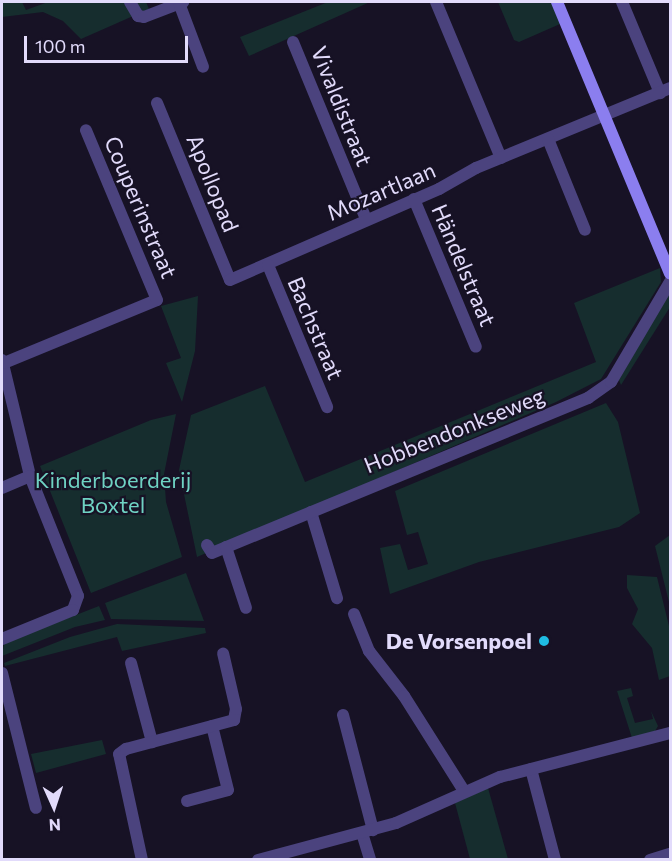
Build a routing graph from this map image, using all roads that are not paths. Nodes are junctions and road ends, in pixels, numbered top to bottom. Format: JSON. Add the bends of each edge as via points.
{"nodes":[{"id":1,"x":130,"y":2,"type":"edge"},
{"id":2,"x":181,"y":2,"type":"edge"},
{"id":3,"x":436,"y":2,"type":"edge"},
{"id":4,"x":557,"y":2,"type":"edge"},
{"id":5,"x":622,"y":2,"type":"edge"},
{"id":6,"x":293,"y":42,"type":"dead end"},
{"id":7,"x":203,"y":67,"type":"dead end"},
{"id":8,"x":665,"y":91,"type":"edge"},
{"id":9,"x":157,"y":103,"type":"dead end"},
{"id":10,"x":604,"y":116,"type":"junction"},
{"id":11,"x":86,"y":130,"type":"dead end"},
{"id":12,"x":548,"y":139,"type":"junction"},
{"id":13,"x":501,"y":158,"type":"junction"},
{"id":14,"x":414,"y":199,"type":"junction"},
{"id":15,"x":366,"y":219,"type":"junction"},
{"id":16,"x":585,"y":230,"type":"dead end"},
{"id":17,"x":268,"y":265,"type":"junction"},
{"id":18,"x":670,"y":273,"type":"edge"},
{"id":19,"x":230,"y":280,"type":"joint"},
{"id":20,"x":670,"y":282,"type":"edge"},
{"id":21,"x":476,"y":347,"type":"dead end"},
{"id":22,"x":3,"y":362,"type":"edge"},
{"id":23,"x":327,"y":407,"type":"dead end"},
{"id":24,"x":30,"y":476,"type":"junction"},
{"id":25,"x":2,"y":488,"type":"edge"},
{"id":26,"x":311,"y":512,"type":"junction"},
{"id":27,"x":207,"y":545,"type":"dead end"},
{"id":28,"x":226,"y":547,"type":"junction"},
{"id":29,"x":337,"y":598,"type":"dead end"},
{"id":30,"x":246,"y":608,"type":"dead end"},
{"id":31,"x":354,"y":614,"type":"dead end"},
{"id":32,"x":2,"y":639,"type":"edge"},
{"id":33,"x":223,"y":653,"type":"dead end"},
{"id":34,"x":131,"y":663,"type":"dead end"},
{"id":35,"x":2,"y":673,"type":"edge"},
{"id":36,"x":343,"y":715,"type":"dead end"},
{"id":37,"x":212,"y":726,"type":"junction"},
{"id":38,"x":670,"y":733,"type":"edge"},
{"id":39,"x":152,"y":742,"type":"junction"},
{"id":40,"x":531,"y":769,"type":"junction"},
{"id":41,"x":464,"y":791,"type":"junction"},
{"id":42,"x":187,"y":801,"type":"dead end"},
{"id":43,"x":36,"y":808,"type":"dead end"},
{"id":44,"x":368,"y":831,"type":"junction"},
{"id":45,"x":670,"y":854,"type":"edge"},
{"id":46,"x":142,"y":860,"type":"edge"},
{"id":47,"x":258,"y":860,"type":"edge"},
{"id":48,"x":370,"y":860,"type":"edge"},
{"id":49,"x":555,"y":860,"type":"edge"},
{"id":50,"x":650,"y":860,"type":"edge"}],
"edges":[{"from":1,"to":2,"type":"street","via":[[138,16],[144,17]]},
{"from":2,"to":7,"type":"street"},
{"from":3,"to":13,"type":"street"},
{"from":4,"to":10,"type":"street"},
{"from":5,"to":8,"type":"street"},
{"from":6,"to":15,"type":"street","name":"Vivaldistraat"},
{"from":8,"to":10,"type":"street","name":"Mozartlaan"},
{"from":9,"to":19,"type":"street","name":"Apollopad"},
{"from":10,"to":12,"type":"street","name":"Mozartlaan"},
{"from":10,"to":18,"type":"street"},
{"from":11,"to":22,"type":"street","name":"Couperinstraat","via":[[157,300]]},
{"from":12,"to":13,"type":"street","name":"Mozartlaan"},
{"from":12,"to":16,"type":"street"},
{"from":13,"to":14,"type":"street","name":"Mozartlaan"},
{"from":14,"to":15,"type":"street","name":"Mozartlaan"},
{"from":14,"to":21,"type":"street","name":"Händelstraat"},
{"from":15,"to":17,"type":"street","name":"Mozartlaan"},
{"from":17,"to":19,"type":"street","name":"Mozartlaan"},
{"from":17,"to":23,"type":"street","name":"Bachstraat"},
{"from":20,"to":26,"type":"street","name":"Hobbendonkseweg","via":[[607,387]]},
{"from":22,"to":24,"type":"street"},
{"from":24,"to":25,"type":"street"},
{"from":24,"to":32,"type":"street","via":[[77,589],[78,604],[73,610]]},
{"from":26,"to":28,"type":"street","name":"Hobbendonkseweg"},
{"from":26,"to":29,"type":"street"},
{"from":27,"to":28,"type":"street","name":"Hobbendonkseweg","via":[[212,553]]},
{"from":28,"to":30,"type":"street"},
{"from":31,"to":41,"type":"street","via":[[369,651],[404,696]]},
{"from":33,"to":37,"type":"street","via":[[236,715]]},
{"from":34,"to":39,"type":"street"},
{"from":35,"to":43,"type":"street"},
{"from":36,"to":44,"type":"street"},
{"from":37,"to":39,"type":"street"},
{"from":37,"to":42,"type":"street","via":[[228,790]]},
{"from":38,"to":40,"type":"street"},
{"from":39,"to":46,"type":"street","via":[[126,749],[117,761]]},
{"from":40,"to":41,"type":"street"},
{"from":40,"to":49,"type":"street"},
{"from":41,"to":44,"type":"street","via":[[396,823]]},
{"from":44,"to":47,"type":"street"},
{"from":44,"to":48,"type":"street"},
{"from":45,"to":50,"type":"street"}]}
